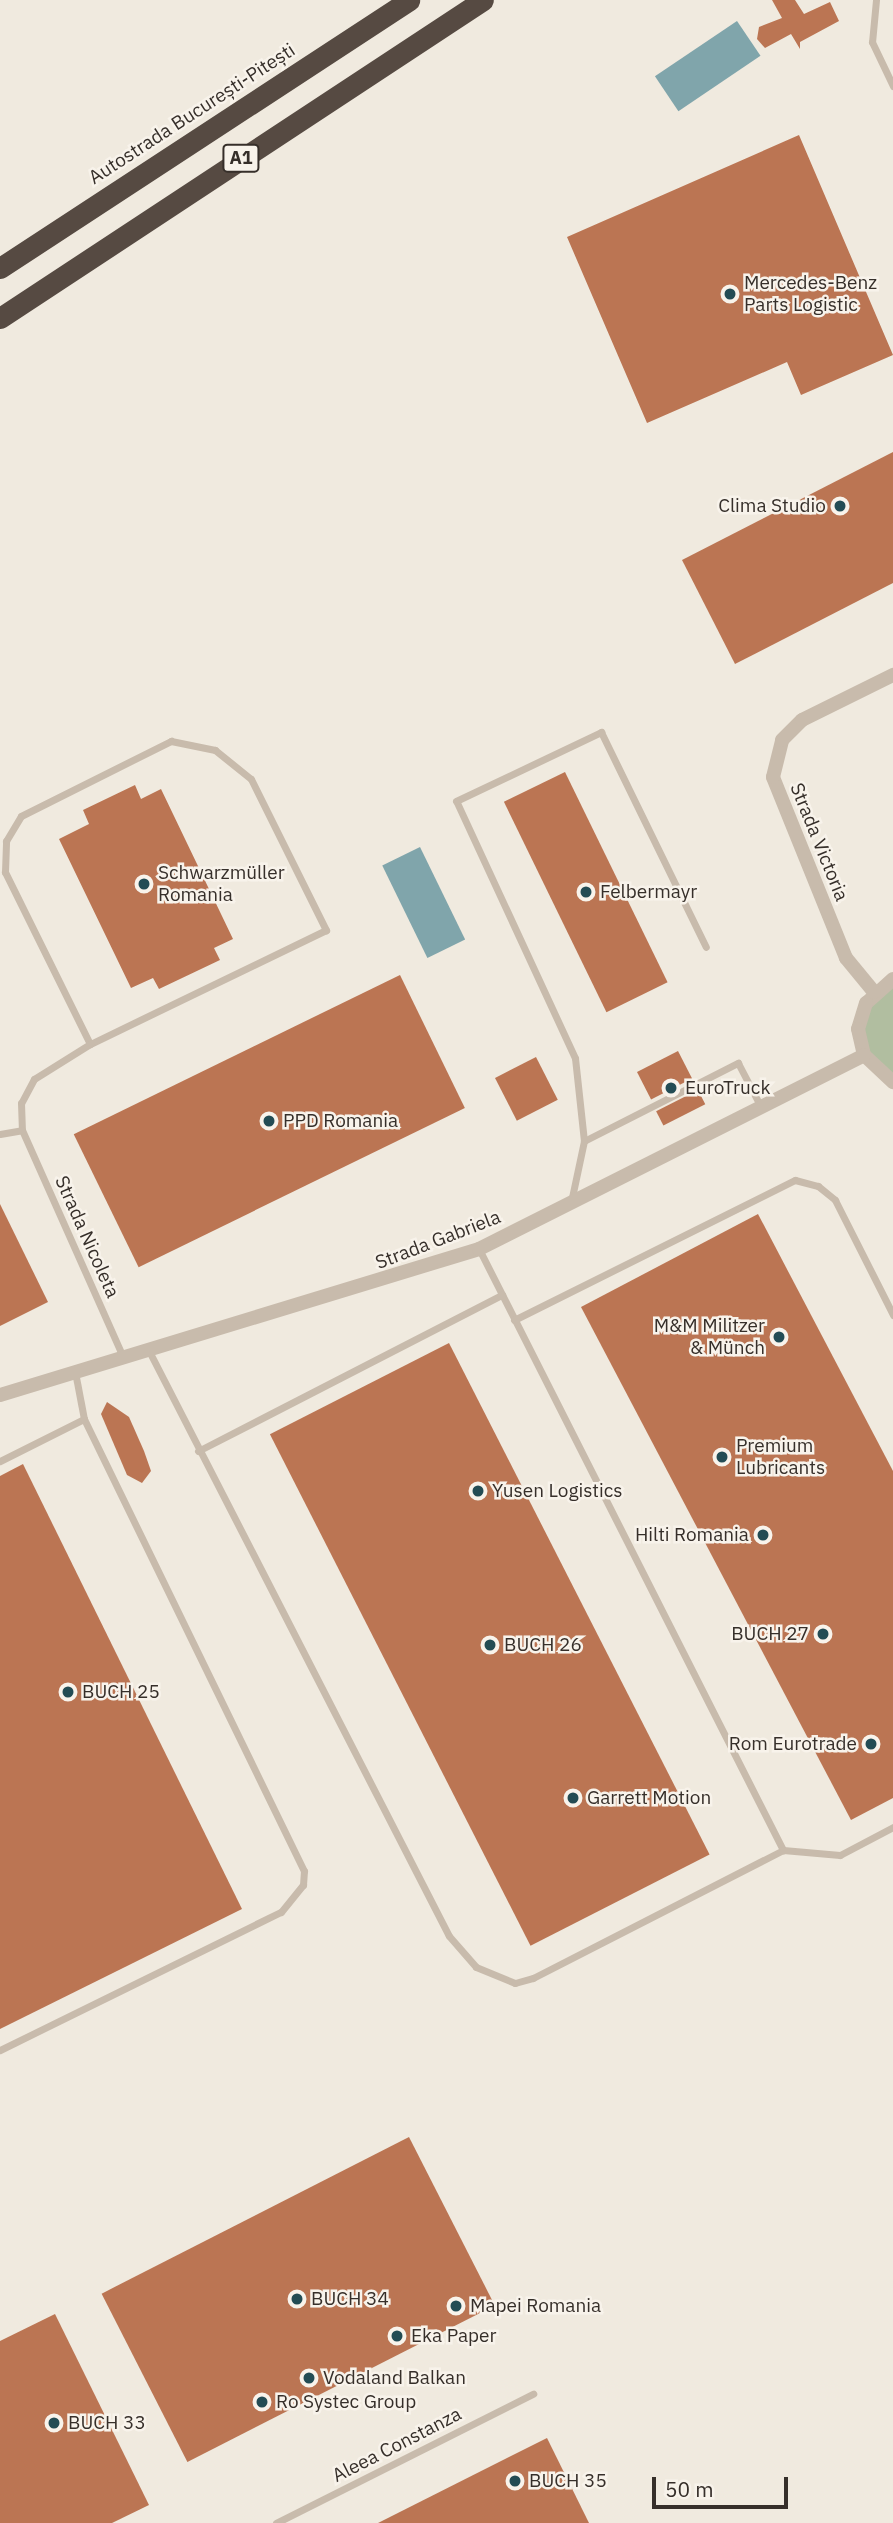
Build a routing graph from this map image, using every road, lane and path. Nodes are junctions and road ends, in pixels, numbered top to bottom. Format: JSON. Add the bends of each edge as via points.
{"nodes":[{"id":1,"x":409,"y":0,"type":"edge"},
{"id":2,"x":483,"y":0,"type":"edge"},
{"id":3,"x":876,"y":0,"type":"edge"},
{"id":4,"x":893,"y":86,"type":"edge"},
{"id":5,"x":0,"y":266,"type":"edge"},
{"id":6,"x":0,"y":318,"type":"edge"},
{"id":7,"x":893,"y":675,"type":"edge"},
{"id":8,"x":706,"y":947,"type":"dead end"},
{"id":9,"x":893,"y":979,"type":"edge"},
{"id":10,"x":874,"y":992,"type":"junction"},
{"id":11,"x":90,"y":1044,"type":"junction"},
{"id":12,"x":864,"y":1055,"type":"junction"},
{"id":13,"x":893,"y":1082,"type":"edge"},
{"id":14,"x":761,"y":1107,"type":"junction"},
{"id":15,"x":22,"y":1130,"type":"junction"},
{"id":16,"x":0,"y":1134,"type":"edge"},
{"id":17,"x":584,"y":1141,"type":"junction"},
{"id":18,"x":571,"y":1203,"type":"junction"},
{"id":19,"x":479,"y":1249,"type":"junction"},
{"id":20,"x":502,"y":1295,"type":"junction"},
{"id":21,"x":893,"y":1315,"type":"edge"},
{"id":22,"x":514,"y":1320,"type":"junction"},
{"id":23,"x":149,"y":1350,"type":"junction"},
{"id":24,"x":123,"y":1357,"type":"junction"},
{"id":25,"x":75,"y":1371,"type":"junction"},
{"id":26,"x":0,"y":1395,"type":"edge"},
{"id":27,"x":84,"y":1419,"type":"junction"},
{"id":28,"x":198,"y":1451,"type":"junction"},
{"id":29,"x":0,"y":1461,"type":"edge"},
{"id":30,"x":893,"y":1827,"type":"edge"},
{"id":31,"x":783,"y":1850,"type":"junction"},
{"id":32,"x":0,"y":2050,"type":"edge"},
{"id":33,"x":533,"y":2394,"type":"dead end"},
{"id":34,"x":276,"y":2523,"type":"edge"}],
"edges":[{"from":1,"to":5,"type":"highway","name":"Autostrada București-Pitești","number":"A1"},
{"from":2,"to":6,"type":"highway","number":"A1"},
{"from":3,"to":4,"type":"lane","via":[[872,42]]},
{"from":7,"to":10,"type":"street","name":"Strada Victoria","via":[[802,720],[782,740],[773,777],[846,958]]},
{"from":8,"to":17,"type":"lane","via":[[601,732],[456,801],[566,1027],[582,1095]]},
{"from":9,"to":10,"type":"street"},
{"from":10,"to":12,"type":"street","via":[[858,1029]]},
{"from":11,"to":11,"type":"lane","via":[[5,872],[6,841],[21,816],[171,741],[215,750],[251,779],[326,930]]},
{"from":11,"to":15,"type":"lane","via":[[34,1079],[21,1103]]},
{"from":12,"to":13,"type":"street"},
{"from":12,"to":14,"type":"street","name":"Strada Gabriela"},
{"from":14,"to":17,"type":"lane","via":[[738,1063]]},
{"from":14,"to":18,"type":"street","name":"Strada Gabriela"},
{"from":15,"to":16,"type":"lane"},
{"from":15,"to":24,"type":"lane","name":"Strada Nicoleta"},
{"from":17,"to":18,"type":"lane"},
{"from":18,"to":19,"type":"street","name":"Strada Gabriela"},
{"from":19,"to":20,"type":"lane"},
{"from":19,"to":23,"type":"street","name":"Strada Gabriela"},
{"from":20,"to":22,"type":"lane"},
{"from":20,"to":28,"type":"lane"},
{"from":21,"to":22,"type":"lane","via":[[835,1200],[818,1186],[795,1180]]},
{"from":22,"to":31,"type":"lane"},
{"from":23,"to":24,"type":"street","name":"Strada Gabriela"},
{"from":23,"to":28,"type":"lane"},
{"from":24,"to":25,"type":"street","name":"Strada Gabriela"},
{"from":25,"to":26,"type":"street","name":"Strada Gabriela"},
{"from":25,"to":27,"type":"lane"},
{"from":27,"to":29,"type":"lane"},
{"from":27,"to":32,"type":"lane","via":[[304,1871],[303,1885],[281,1912]]},
{"from":28,"to":31,"type":"lane","via":[[449,1937],[476,1967],[515,1983],[533,1978]]},
{"from":30,"to":31,"type":"lane","via":[[840,1855]]},
{"from":33,"to":34,"type":"lane","name":"Aleea Constanza"}]}
